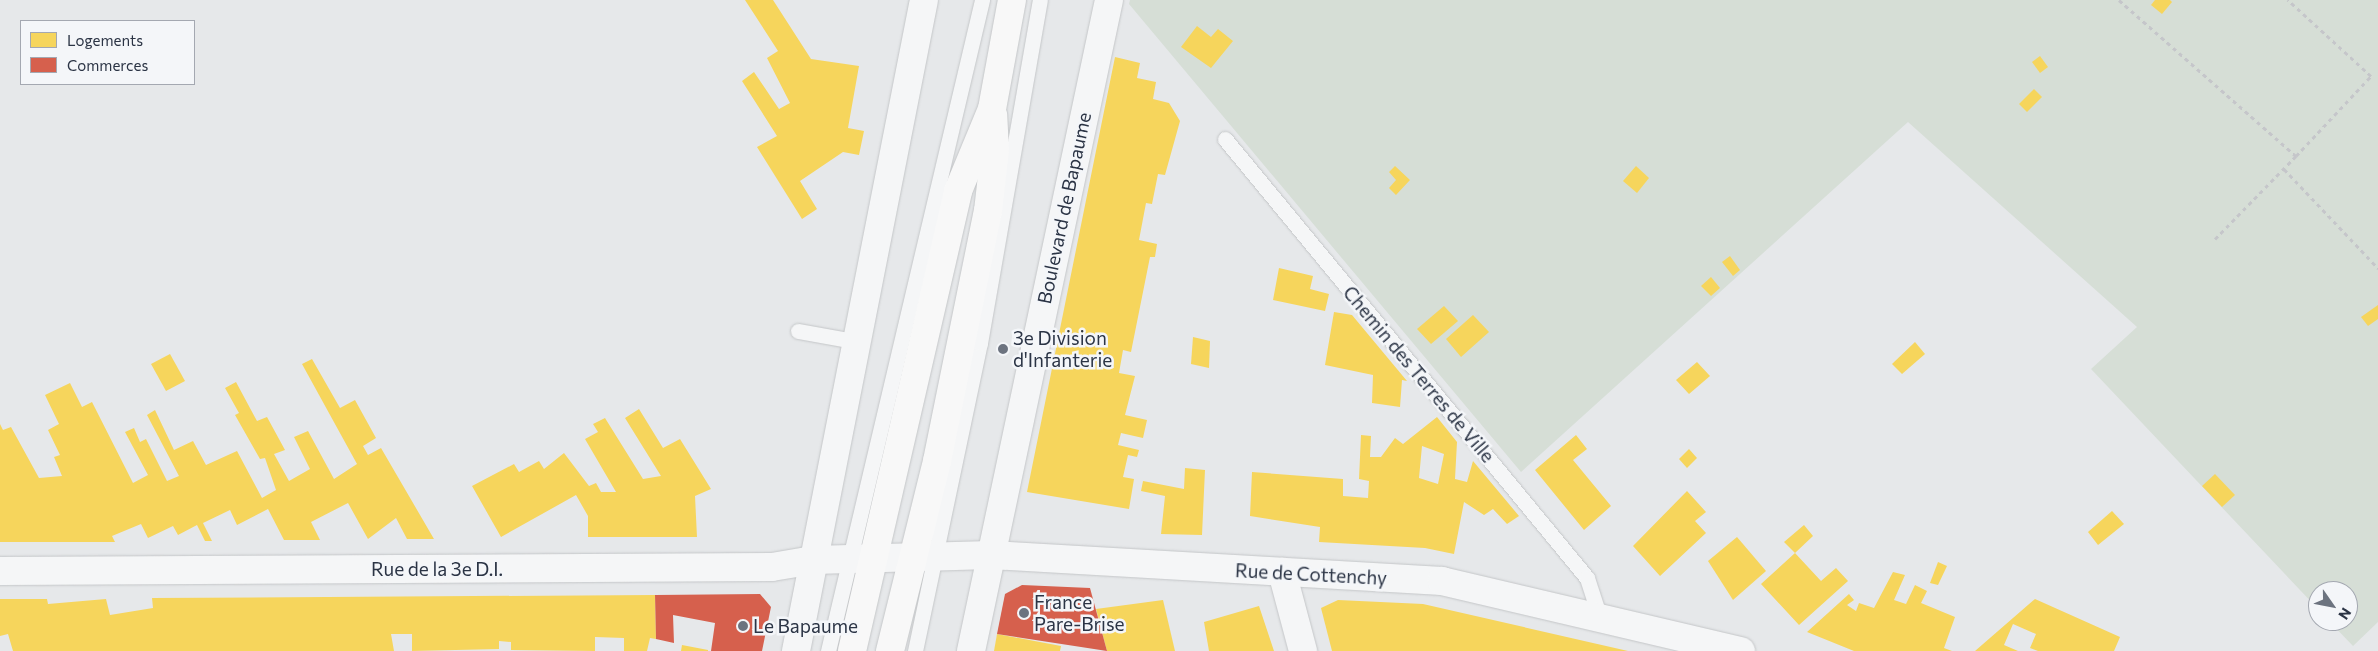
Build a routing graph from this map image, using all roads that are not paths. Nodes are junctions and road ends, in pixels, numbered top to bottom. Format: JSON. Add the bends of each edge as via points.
{"nodes":[{"id":1,"x":924,"y":0,"type":"edge"},
{"id":2,"x":982,"y":0,"type":"edge"},
{"id":3,"x":1012,"y":0,"type":"edge"},
{"id":4,"x":1040,"y":0,"type":"edge"},
{"id":5,"x":1109,"y":0,"type":"edge"},
{"id":6,"x":992,"y":109,"type":"junction"},
{"id":7,"x":1225,"y":139,"type":"dead end"},
{"id":8,"x":798,"y":331,"type":"dead end"},
{"id":9,"x":854,"y":341,"type":"junction"},
{"id":10,"x":990,"y":555,"type":"junction"},
{"id":11,"x":925,"y":556,"type":"junction"},
{"id":12,"x":861,"y":558,"type":"junction"},
{"id":13,"x":814,"y":560,"type":"junction"},
{"id":14,"x":0,"y":571,"type":"edge"},
{"id":15,"x":1282,"y":572,"type":"junction"},
{"id":16,"x":1599,"y":616,"type":"junction"},
{"id":17,"x":796,"y":651,"type":"edge"},
{"id":18,"x":828,"y":651,"type":"edge"},
{"id":19,"x":852,"y":651,"type":"edge"},
{"id":20,"x":890,"y":651,"type":"edge"},
{"id":21,"x":915,"y":651,"type":"edge"},
{"id":22,"x":971,"y":651,"type":"edge"},
{"id":23,"x":1303,"y":651,"type":"edge"},
{"id":24,"x":1741,"y":651,"type":"edge"}],
"edges":[{"from":1,"to":9,"type":"street"},
{"from":2,"to":12,"type":"lane"},
{"from":3,"to":6,"type":"main road"},
{"from":4,"to":11,"type":"lane","via":[[980,344]]},
{"from":5,"to":10,"type":"street","name":"Boulevard de Bapaume"},
{"from":6,"to":11,"type":"main road","via":[[995,150],[988,212]]},
{"from":6,"to":12,"type":"main road","via":[[958,191],[901,454]]},
{"from":7,"to":16,"type":"lane","name":"Chemin des Terres de Ville","via":[[1587,578]]},
{"from":8,"to":9,"type":"lane"},
{"from":9,"to":13,"type":"street"},
{"from":10,"to":11,"type":"street","name":"Rue de Cottenchy"},
{"from":10,"to":15,"type":"street","name":"Rue de Cottenchy"},
{"from":10,"to":22,"type":"street","name":"Boulevard de Bapaume"},
{"from":11,"to":12,"type":"street","name":"Rue de Cottenchy"},
{"from":11,"to":20,"type":"main road"},
{"from":11,"to":21,"type":"lane"},
{"from":12,"to":13,"type":"street","name":"Rue de la 3e D.I."},
{"from":12,"to":18,"type":"lane"},
{"from":12,"to":19,"type":"main road"},
{"from":13,"to":14,"type":"street","name":"Rue de la 3e D.I.","via":[[772,567]]},
{"from":13,"to":17,"type":"street"},
{"from":15,"to":16,"type":"street","name":"Rue de Cottenchy","via":[[1442,581]]},
{"from":15,"to":23,"type":"street"},
{"from":16,"to":24,"type":"street","name":"Rue de Cottenchy"}]}
